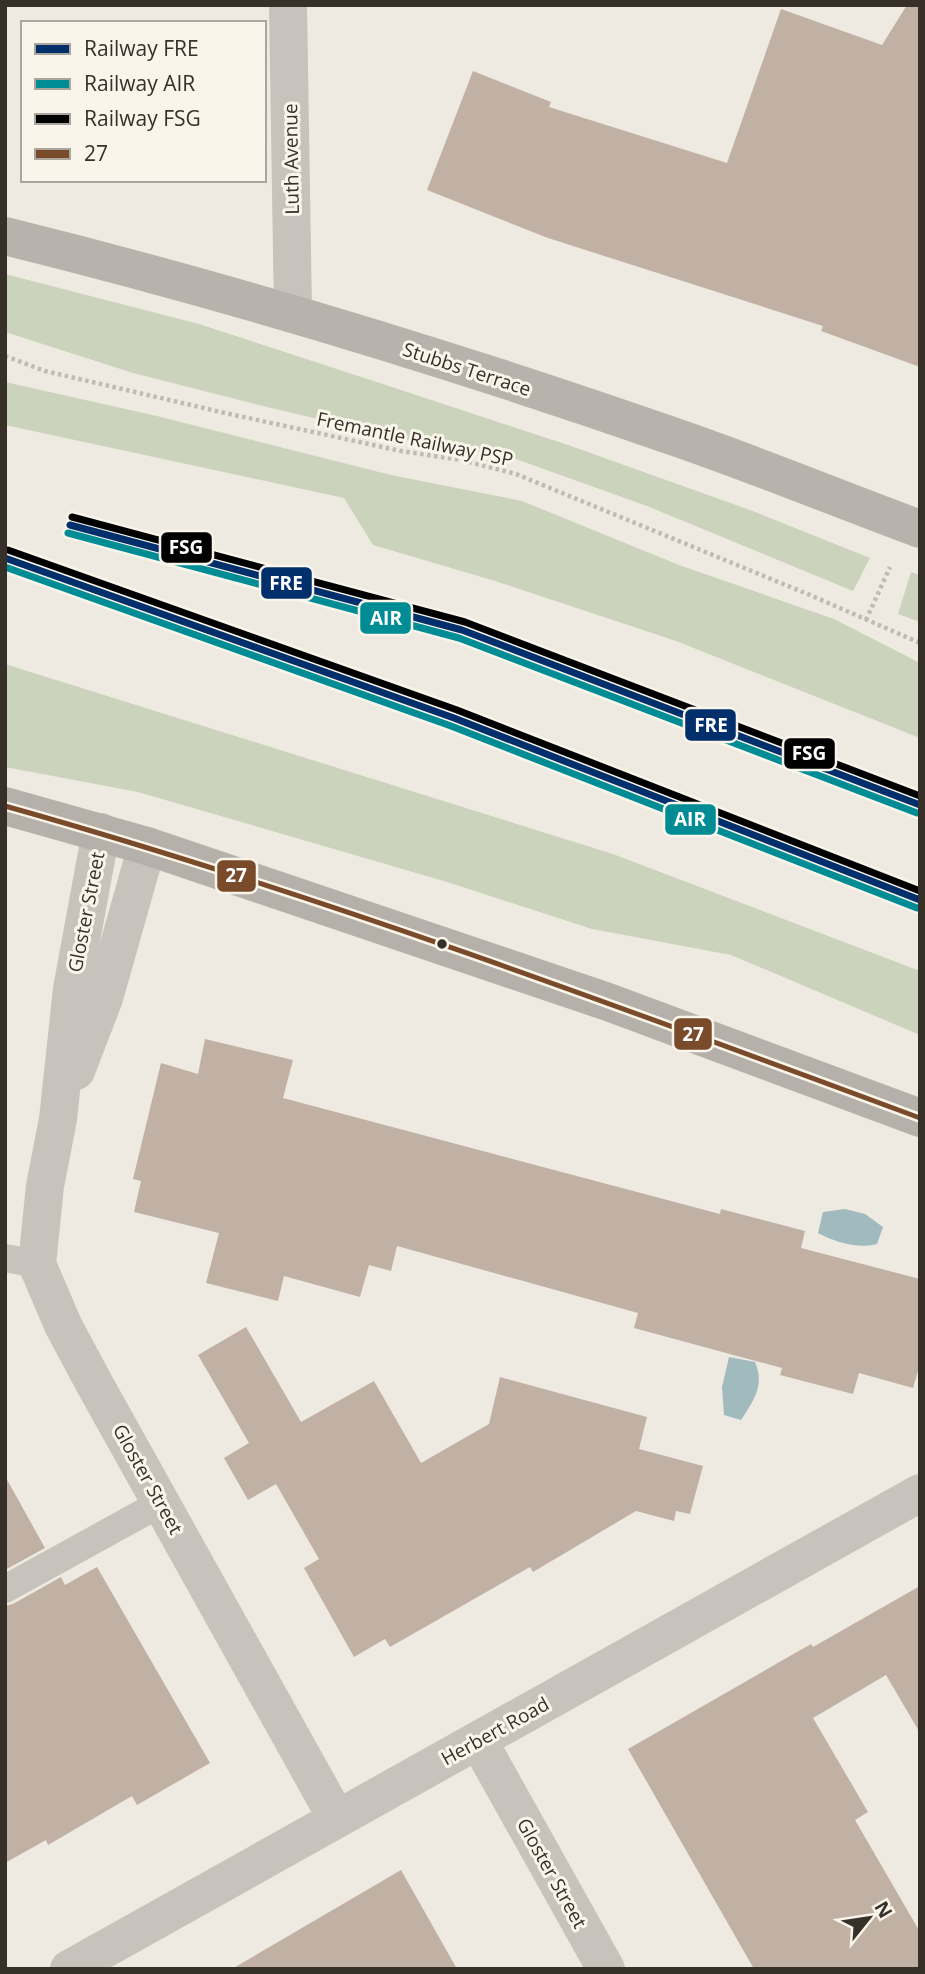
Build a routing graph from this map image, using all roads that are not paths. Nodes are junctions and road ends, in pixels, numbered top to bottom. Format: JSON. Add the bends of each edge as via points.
{"nodes":[{"id":1,"x":288,"y":5,"type":"edge"},
{"id":2,"x":5,"y":236,"type":"edge"},
{"id":3,"x":293,"y":313,"type":"junction"},
{"id":4,"x":914,"y":527,"type":"edge"},
{"id":5,"x":5,"y":806,"type":"edge"},
{"id":6,"x":102,"y":832,"type":"junction"},
{"id":7,"x":147,"y":846,"type":"junction"},
{"id":8,"x":58,"y":1118,"type":"junction"},
{"id":9,"x":920,"y":1118,"type":"edge"},
{"id":10,"x":21,"y":1261,"type":"edge"},
{"id":11,"x":920,"y":1493,"type":"edge"},
{"id":12,"x":161,"y":1503,"type":"junction"},
{"id":13,"x":5,"y":1588,"type":"edge"},
{"id":14,"x":478,"y":1740,"type":"junction"},
{"id":15,"x":337,"y":1819,"type":"junction"},
{"id":16,"x":71,"y":1968,"type":"edge"},
{"id":17,"x":606,"y":1969,"type":"edge"}],
"edges":[{"from":1,"to":3,"type":"street","name":"Luth Avenue"},
{"from":2,"to":3,"type":"street","name":"Stubbs Terrace"},
{"from":3,"to":4,"type":"street","name":"Stubbs Terrace","via":[[678,438]]},
{"from":5,"to":6,"type":"main road"},
{"from":6,"to":7,"type":"main road"},
{"from":6,"to":8,"type":"street","name":"Gloster Street","via":[[72,989]]},
{"from":7,"to":8,"type":"street","name":"Gloster Street","via":[[104,998]]},
{"from":7,"to":9,"type":"main road","via":[[608,1002]]},
{"from":8,"to":10,"type":"street","name":"Gloster Street","via":[[45,1186]]},
{"from":10,"to":12,"type":"street","name":"Gloster Street","via":[[63,1325]]},
{"from":11,"to":14,"type":"street","name":"Herbert Road"},
{"from":12,"to":13,"type":"lane"},
{"from":12,"to":15,"type":"street","name":"Gloster Street"},
{"from":14,"to":15,"type":"street","name":"Herbert Road"},
{"from":14,"to":17,"type":"street","name":"Gloster Street"},
{"from":15,"to":16,"type":"street","name":"Herbert Road"}]}
